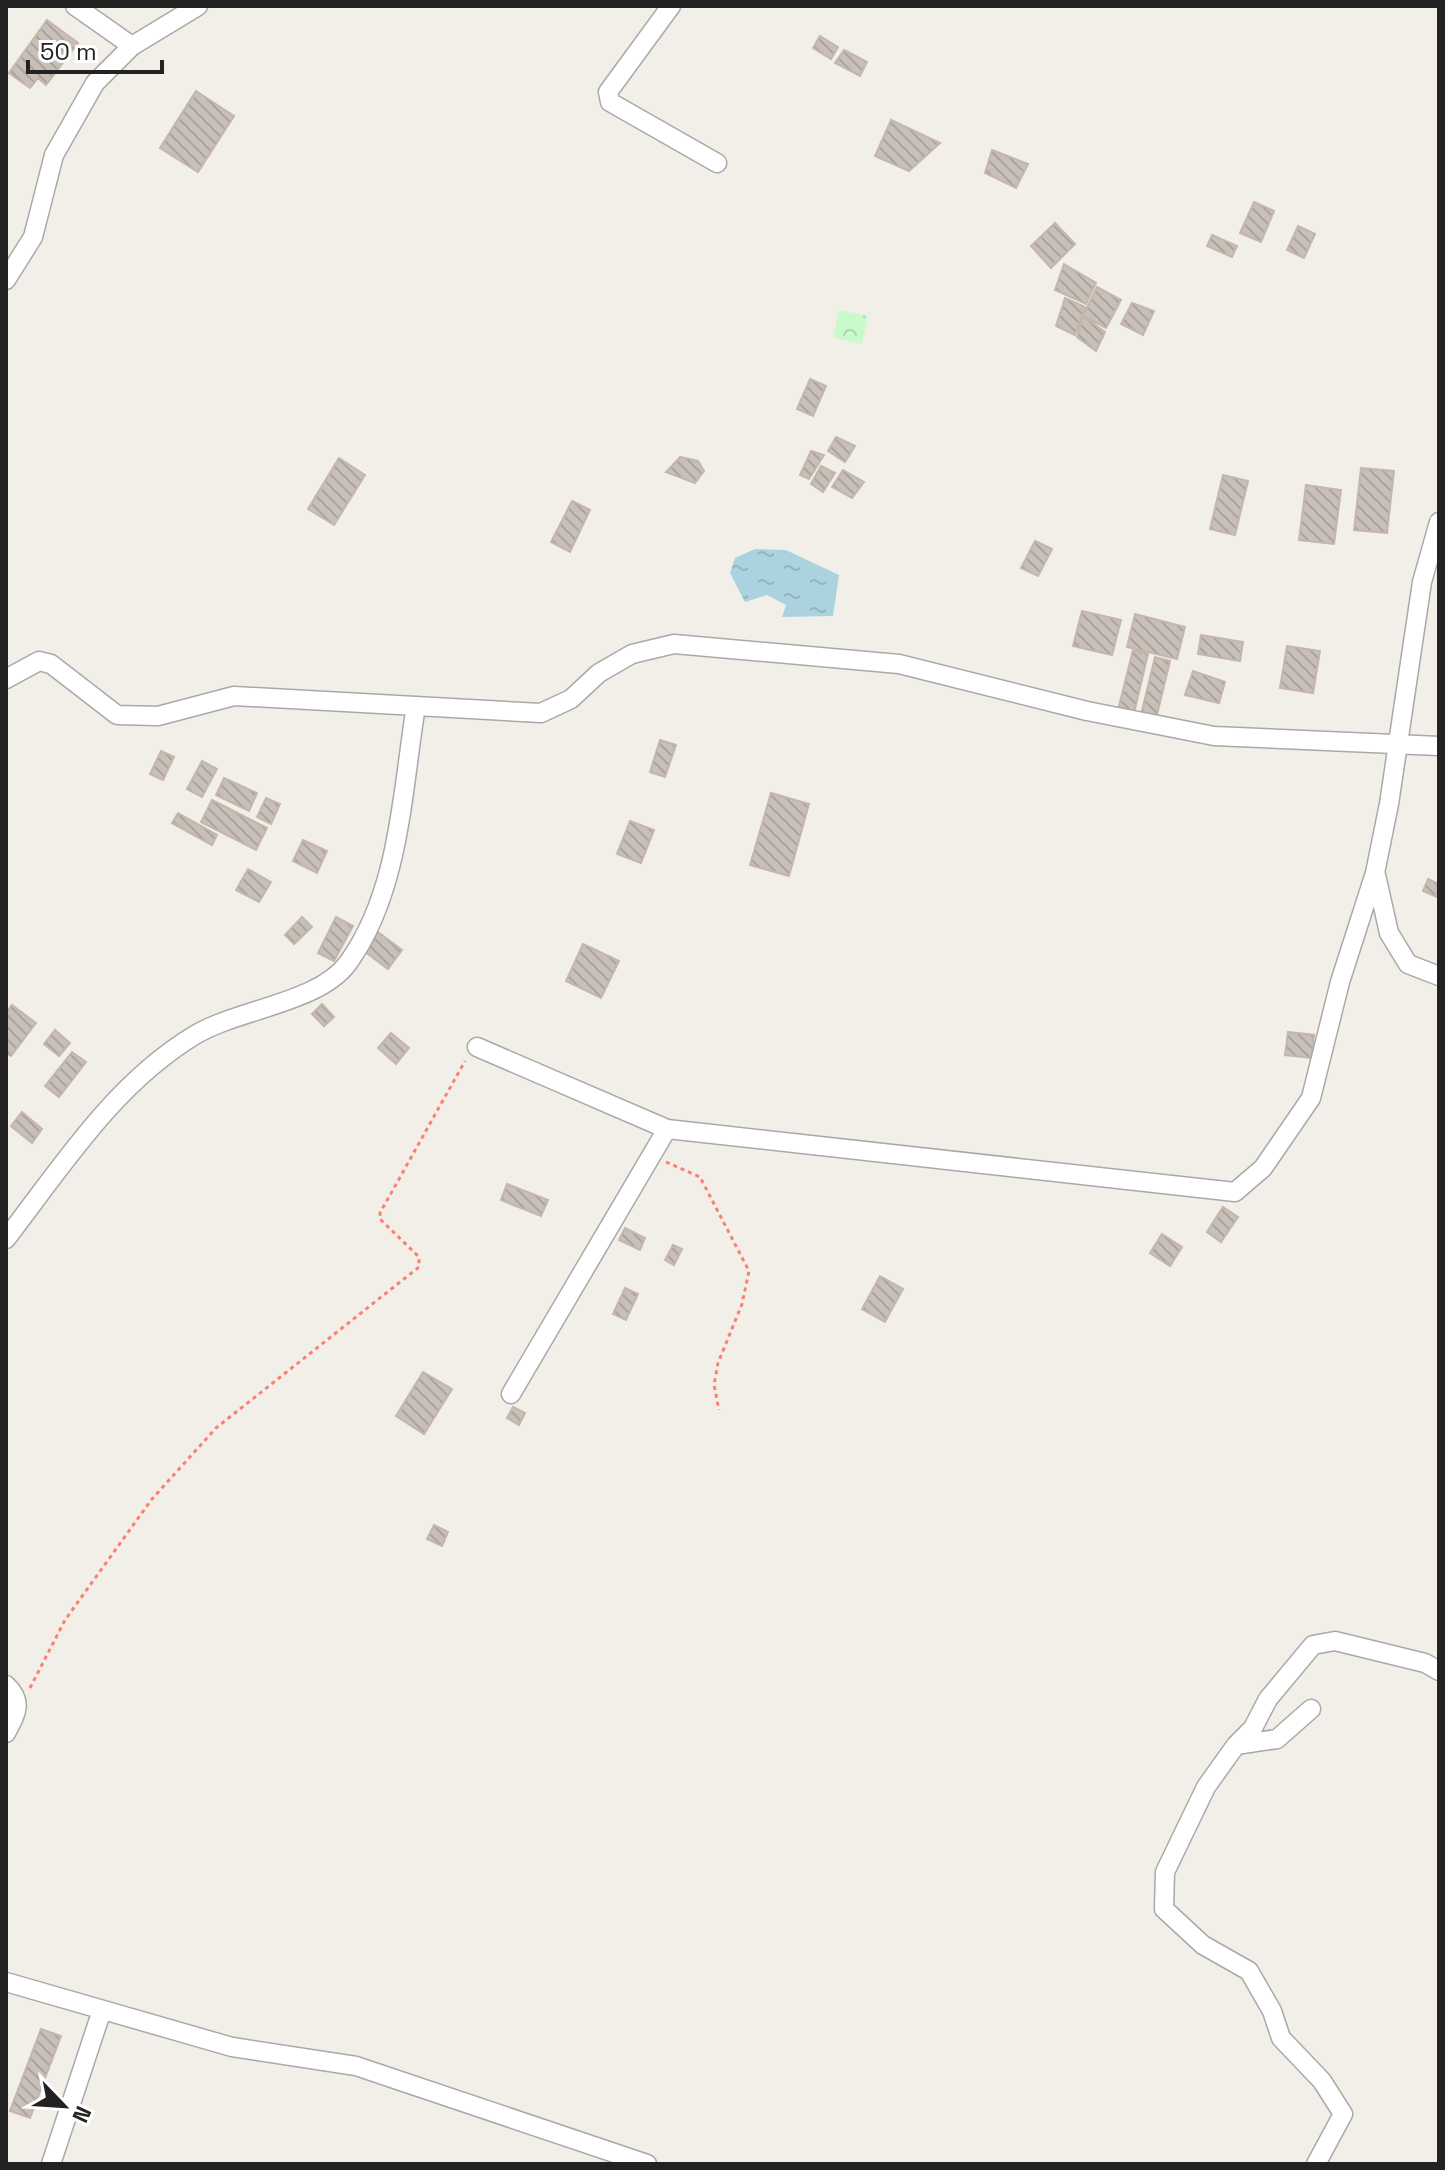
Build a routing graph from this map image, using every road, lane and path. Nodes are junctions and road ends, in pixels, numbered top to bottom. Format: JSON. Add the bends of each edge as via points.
{"nodes":[{"id":1,"x":75,"y":6,"type":"edge"},
{"id":2,"x":198,"y":6,"type":"edge"},
{"id":3,"x":671,"y":6,"type":"edge"},
{"id":4,"x":132,"y":46,"type":"junction"},
{"id":5,"x":717,"y":163,"type":"dead end"},
{"id":6,"x":6,"y":280,"type":"edge"},
{"id":7,"x":1439,"y":522,"type":"edge"},
{"id":8,"x":6,"y":679,"type":"edge"},
{"id":9,"x":416,"y":706,"type":"junction"},
{"id":10,"x":1396,"y":744,"type":"junction"},
{"id":11,"x":1439,"y":746,"type":"edge"},
{"id":12,"x":1375,"y":873,"type":"junction"},
{"id":13,"x":1439,"y":976,"type":"edge"},
{"id":14,"x":477,"y":1047,"type":"joint"},
{"id":15,"x":667,"y":1129,"type":"junction"},
{"id":16,"x":652,"y":1155,"type":"junction"},
{"id":17,"x":6,"y":1239,"type":"edge"},
{"id":18,"x":511,"y":1394,"type":"dead end"},
{"id":19,"x":719,"y":1410,"type":"dead end"},
{"id":20,"x":1439,"y":1671,"type":"edge"},
{"id":21,"x":6,"y":1685,"type":"edge"},
{"id":22,"x":1311,"y":1709,"type":"dead end"},
{"id":23,"x":18,"y":1711,"type":"junction"},
{"id":24,"x":6,"y":1733,"type":"edge"},
{"id":25,"x":1236,"y":1745,"type":"junction"},
{"id":26,"x":6,"y":1982,"type":"edge"},
{"id":27,"x":102,"y":2010,"type":"junction"},
{"id":28,"x":51,"y":2164,"type":"edge"},
{"id":29,"x":647,"y":2164,"type":"edge"},
{"id":30,"x":1316,"y":2164,"type":"edge"}],
"edges":[{"from":1,"to":4,"type":"street"},
{"from":2,"to":4,"type":"street"},
{"from":3,"to":5,"type":"street","via":[[608,92],[610,102]]},
{"from":4,"to":6,"type":"street","via":[[95,83],[54,155],[33,237]]},
{"from":7,"to":10,"type":"street","via":[[1422,582]]},
{"from":8,"to":9,"type":"street","via":[[39,661],[51,664],[117,715],[158,716],[234,696]]},
{"from":9,"to":10,"type":"street","via":[[541,713],[571,699],[599,673],[632,654],[674,644],[899,664],[1214,736]]},
{"from":9,"to":17,"type":"street","via":[[388,876],[347,964],[326,984],[195,1035],[128,1087]]},
{"from":10,"to":11,"type":"street"},
{"from":10,"to":12,"type":"street"},
{"from":12,"to":13,"type":"street","via":[[1389,933],[1408,964]]},
{"from":12,"to":15,"type":"street","via":[[1311,1098],[1263,1168],[1235,1192]]},
{"from":14,"to":15,"type":"street"},
{"from":14,"to":23,"type":"path","via":[[380,1213],[419,1257],[419,1267],[216,1428],[152,1499],[65,1620]]},
{"from":15,"to":16,"type":"street"},
{"from":16,"to":18,"type":"street"},
{"from":16,"to":19,"type":"path","via":[[700,1177],[749,1271],[718,1363],[714,1385]]},
{"from":20,"to":25,"type":"street","via":[[1335,1641],[1313,1645]]},
{"from":21,"to":23,"type":"street","via":[[17,1698]]},
{"from":22,"to":25,"type":"street","via":[[1277,1739]]},
{"from":23,"to":24,"type":"street"},
{"from":25,"to":30,"type":"street","via":[[1206,1787],[1165,1872],[1164,1909],[1203,1945],[1249,1971],[1281,2038],[1322,2081],[1343,2114]]},
{"from":26,"to":27,"type":"street"},
{"from":27,"to":28,"type":"street"},
{"from":27,"to":29,"type":"street","via":[[232,2047],[356,2066]]}]}
